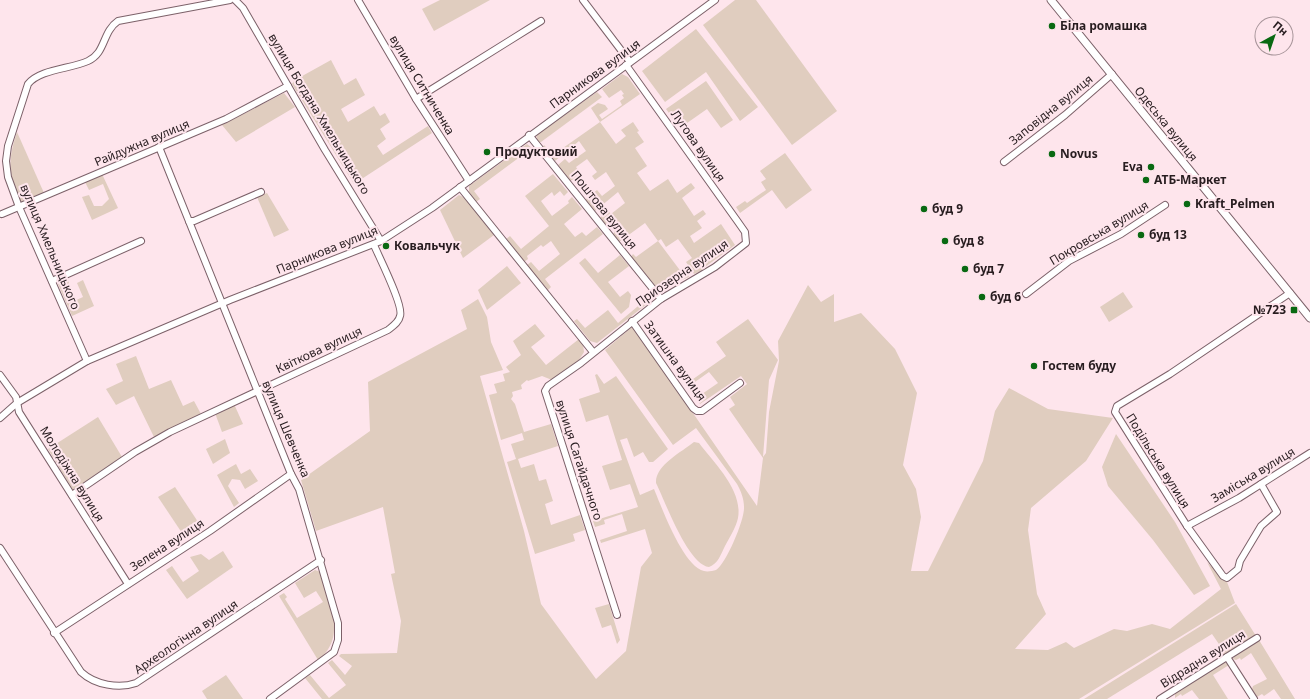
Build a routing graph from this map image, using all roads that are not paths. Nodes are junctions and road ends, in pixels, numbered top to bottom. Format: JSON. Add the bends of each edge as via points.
{"nodes":[{"id":1,"x":230,"y":0,"type":"edge"},
{"id":2,"x":235,"y":0,"type":"edge"},
{"id":3,"x":358,"y":0,"type":"edge"},
{"id":4,"x":584,"y":0,"type":"edge"},
{"id":5,"x":715,"y":0,"type":"edge"},
{"id":6,"x":1051,"y":0,"type":"edge"},
{"id":7,"x":542,"y":21,"type":"dead end"},
{"id":8,"x":628,"y":63,"type":"junction"},
{"id":9,"x":1112,"y":74,"type":"junction"},
{"id":10,"x":288,"y":86,"type":"junction"},
{"id":11,"x":416,"y":99,"type":"junction"},
{"id":12,"x":530,"y":135,"type":"junction"},
{"id":13,"x":0,"y":146,"type":"edge"},
{"id":14,"x":8,"y":146,"type":"junction"},
{"id":15,"x":159,"y":147,"type":"junction"},
{"id":16,"x":1004,"y":162,"type":"dead end"},
{"id":17,"x":469,"y":180,"type":"junction"},
{"id":18,"x":460,"y":187,"type":"junction"},
{"id":19,"x":260,"y":192,"type":"dead end"},
{"id":20,"x":1165,"y":205,"type":"dead end"},
{"id":21,"x":18,"y":207,"type":"junction"},
{"id":22,"x":2,"y":214,"type":"dead end"},
{"id":23,"x":189,"y":221,"type":"junction"},
{"id":24,"x":142,"y":241,"type":"dead end"},
{"id":25,"x":381,"y":241,"type":"junction"},
{"id":26,"x":746,"y":243,"type":"joint"},
{"id":27,"x":374,"y":244,"type":"junction"},
{"id":28,"x":52,"y":281,"type":"junction"},
{"id":29,"x":1026,"y":294,"type":"dead end"},
{"id":30,"x":1290,"y":294,"type":"junction"},
{"id":31,"x":661,"y":298,"type":"junction"},
{"id":32,"x":221,"y":305,"type":"junction"},
{"id":33,"x":1310,"y":318,"type":"edge"},
{"id":34,"x":632,"y":321,"type":"junction"},
{"id":35,"x":593,"y":352,"type":"junction"},
{"id":36,"x":87,"y":361,"type":"junction"},
{"id":37,"x":0,"y":375,"type":"edge"},
{"id":38,"x":740,"y":384,"type":"dead end"},
{"id":39,"x":258,"y":391,"type":"junction"},
{"id":40,"x":18,"y":403,"type":"junction"},
{"id":41,"x":0,"y":418,"type":"edge"},
{"id":42,"x":1310,"y":453,"type":"edge"},
{"id":43,"x":291,"y":474,"type":"junction"},
{"id":44,"x":1261,"y":484,"type":"junction"},
{"id":45,"x":72,"y":495,"type":"junction"},
{"id":46,"x":1187,"y":526,"type":"junction"},
{"id":47,"x":0,"y":548,"type":"edge"},
{"id":48,"x":321,"y":560,"type":"junction"},
{"id":49,"x":128,"y":584,"type":"junction"},
{"id":50,"x":617,"y":615,"type":"dead end"},
{"id":51,"x":54,"y":633,"type":"junction"},
{"id":52,"x":1257,"y":638,"type":"dead end"},
{"id":53,"x":1227,"y":657,"type":"junction"},
{"id":54,"x":1171,"y":696,"type":"edge"},
{"id":55,"x":270,"y":699,"type":"edge"},
{"id":56,"x":1160,"y":699,"type":"edge"},
{"id":57,"x":1254,"y":699,"type":"edge"}],
"edges":[{"from":1,"to":14,"type":"street","name":"вулиця Хмельницького","via":[[118,21],[111,26],[96,56],[31,80]]},
{"from":2,"to":10,"type":"street","name":"вулиця Богдана Хмельницького","via":[[243,8]]},
{"from":3,"to":11,"type":"street","name":"вулиця Ситниченка"},
{"from":4,"to":8,"type":"street","name":"Лугова вулиця"},
{"from":5,"to":8,"type":"street","name":"Парникова вулиця"},
{"from":6,"to":9,"type":"street","name":"Одеська вулиця"},
{"from":7,"to":11,"type":"street"},
{"from":8,"to":12,"type":"street","name":"Парникова вулиця"},
{"from":8,"to":26,"type":"street","name":"Лугова вулиця","via":[[745,232]]},
{"from":9,"to":16,"type":"street","name":"Заповідна вулиця","via":[[1065,115]]},
{"from":9,"to":30,"type":"street","name":"Одеська вулиця"},
{"from":10,"to":15,"type":"street","name":"Райдужна вулиця","via":[[226,119]]},
{"from":10,"to":25,"type":"street","name":"вулиця Богдана Хмельницького"},
{"from":11,"to":17,"type":"street","name":"вулиця Ситниченка"},
{"from":12,"to":17,"type":"street","name":"Парникова вулиця"},
{"from":12,"to":31,"type":"street","name":"Поштова вулиця"},
{"from":13,"to":14,"type":"street"},
{"from":14,"to":21,"type":"street","name":"вулиця Хмельницького","via":[[7,166]]},
{"from":15,"to":21,"type":"street","name":"Райдужна вулиця"},
{"from":15,"to":23,"type":"street","name":"вулиця Шевченка"},
{"from":17,"to":18,"type":"street","name":"Парникова вулиця"},
{"from":18,"to":25,"type":"street","name":"Парникова вулиця"},
{"from":18,"to":35,"type":"street"},
{"from":19,"to":23,"type":"street"},
{"from":20,"to":29,"type":"street","name":"Покровська вулиця","via":[[1121,234],[1069,261]]},
{"from":21,"to":22,"type":"street","name":"Райдужна вулиця"},
{"from":21,"to":28,"type":"street","name":"вулиця Хмельницького"},
{"from":23,"to":32,"type":"street","name":"вулиця Шевченка","via":[[220,296]]},
{"from":24,"to":28,"type":"street"},
{"from":25,"to":27,"type":"street","name":"Парникова вулиця"},
{"from":26,"to":31,"type":"street","name":"Приозерна вулиця","via":[[715,267]]},
{"from":27,"to":32,"type":"street","name":"Парникова вулиця"},
{"from":27,"to":39,"type":"street","name":"Квіткова вулиця","via":[[400,304],[401,316],[397,322],[388,330]]},
{"from":28,"to":36,"type":"street","name":"вулиця Хмельницького"},
{"from":30,"to":33,"type":"street","name":"Одеська вулиця"},
{"from":30,"to":46,"type":"street","name":"Подільська вулиця","via":[[1117,406],[1115,412],[1121,424]]},
{"from":31,"to":34,"type":"street","name":"Приозерна вулиця"},
{"from":32,"to":36,"type":"street","name":"Парникова вулиця"},
{"from":32,"to":39,"type":"street","name":"вулиця Шевченка"},
{"from":34,"to":35,"type":"street","name":"Приозерна вулиця"},
{"from":34,"to":38,"type":"street","name":"Затишна вулиця","via":[[697,411],[702,411]]},
{"from":35,"to":50,"type":"street","name":"вулиця Сагайдачного","via":[[545,391]]},
{"from":36,"to":40,"type":"street","name":"Парникова вулиця"},
{"from":37,"to":40,"type":"street","name":"Молодіжна вулиця"},
{"from":39,"to":43,"type":"street","name":"вулиця Шевченка"},
{"from":39,"to":45,"type":"street","name":"Квіткова вулиця","via":[[147,445]]},
{"from":40,"to":41,"type":"street","name":"Парникова вулиця"},
{"from":40,"to":45,"type":"street","name":"Молодіжна вулиця","via":[[19,412]]},
{"from":42,"to":44,"type":"street","name":"Заміська вулиця"},
{"from":43,"to":48,"type":"street","name":"вулиця Шевченка","via":[[299,489]]},
{"from":43,"to":49,"type":"street","name":"Зелена вулиця"},
{"from":44,"to":46,"type":"street","name":"Заміська вулиця"},
{"from":44,"to":46,"type":"street","name":"Подільська вулиця","via":[[1277,512],[1261,526],[1240,561],[1238,569],[1227,578]]},
{"from":45,"to":49,"type":"street","name":"Молодіжна вулиця"},
{"from":47,"to":51,"type":"street","name":"Археологічна вулиця"},
{"from":48,"to":51,"type":"street","name":"Археологічна вулиця","via":[[132,685],[114,686],[86,677]]},
{"from":48,"to":55,"type":"street","name":"вулиця Шевченка","via":[[338,623],[336,647],[325,660]]},
{"from":49,"to":51,"type":"street","name":"Зелена вулиця"},
{"from":52,"to":53,"type":"street","name":"Відрадна вулиця"},
{"from":53,"to":54,"type":"street","name":"Відрадна вулиця"},
{"from":53,"to":57,"type":"street"},
{"from":54,"to":56,"type":"street","name":"Відрадна вулиця"}]}
